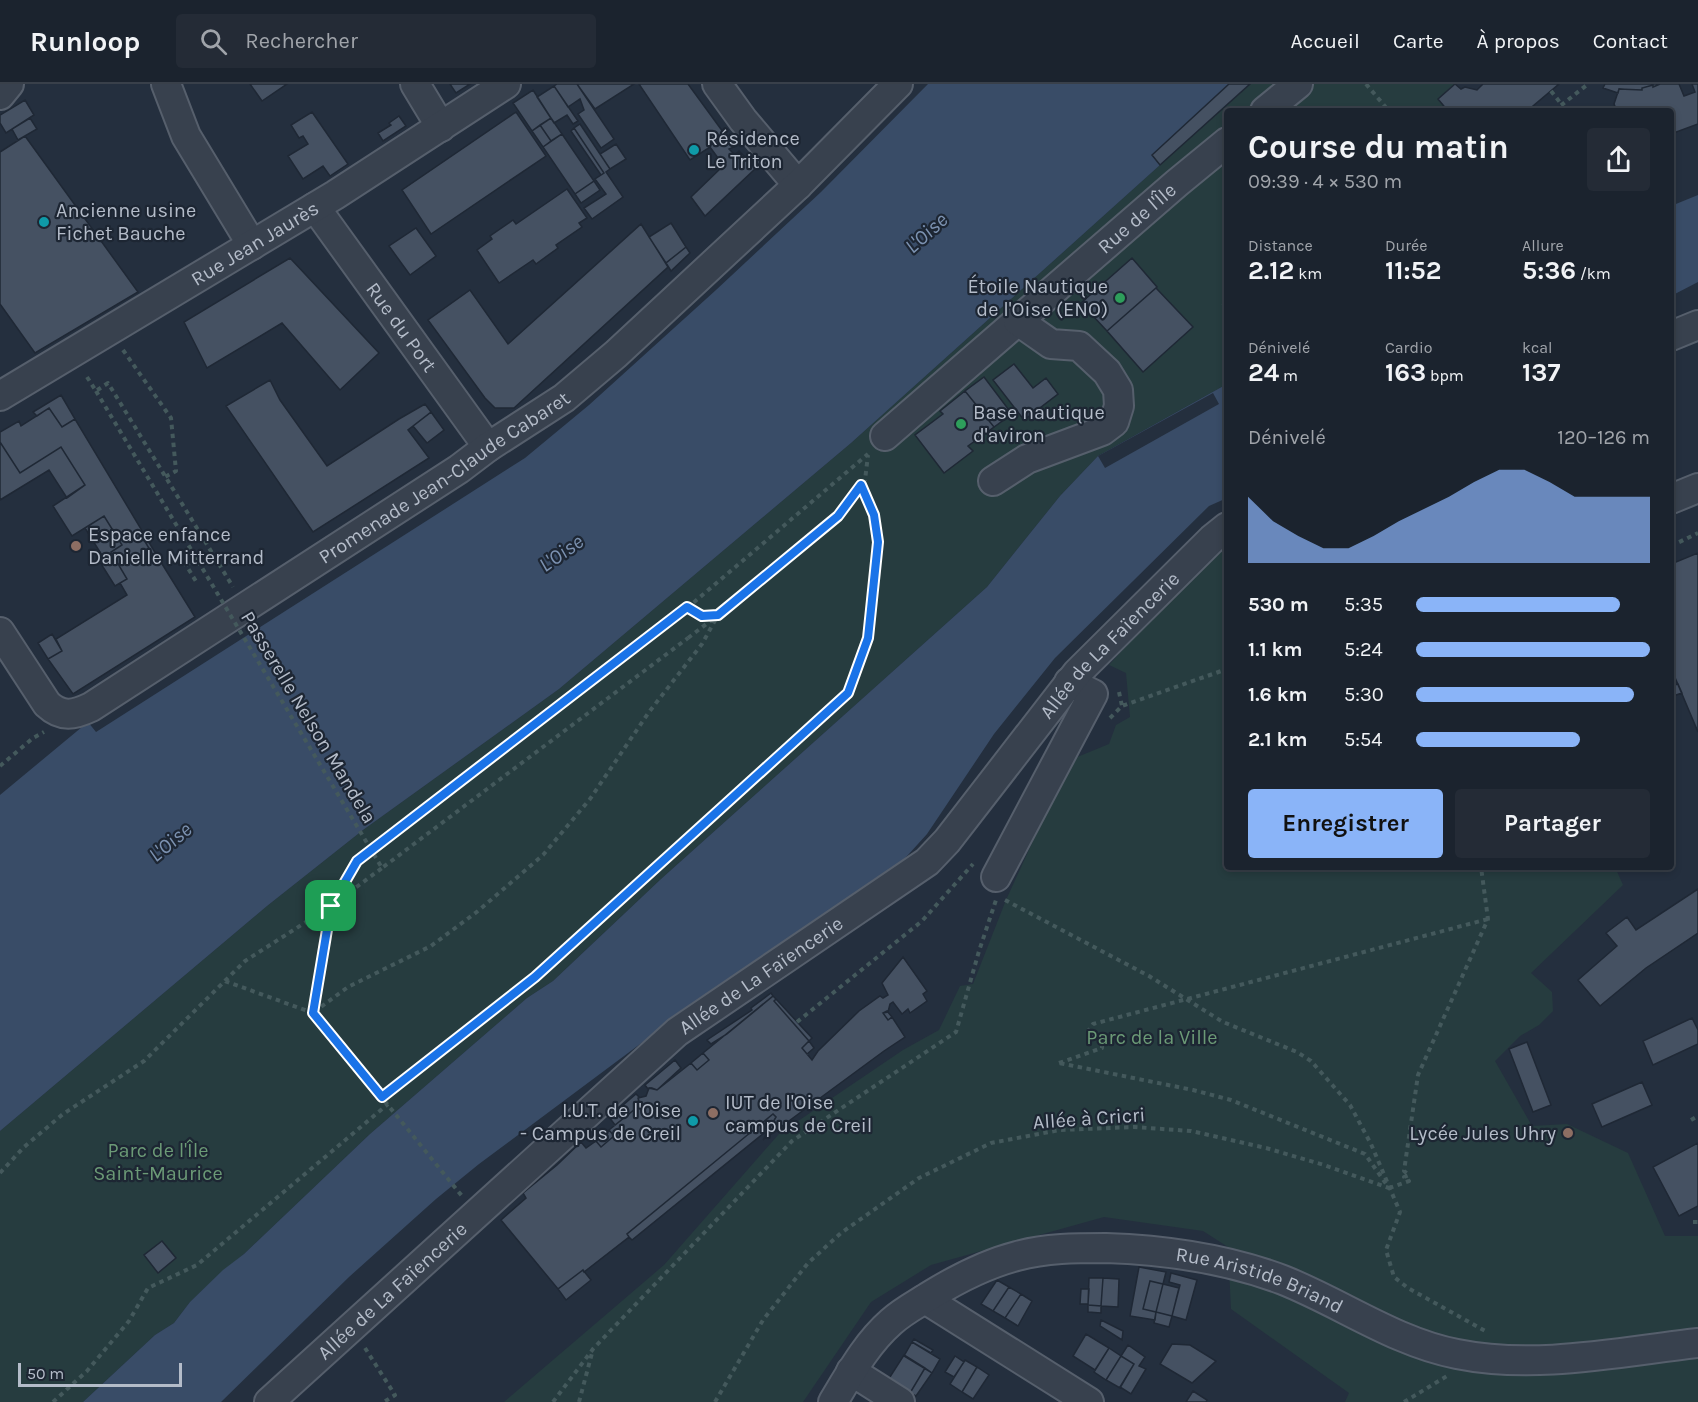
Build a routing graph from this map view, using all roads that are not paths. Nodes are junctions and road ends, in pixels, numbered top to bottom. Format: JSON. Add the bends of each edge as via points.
{"nodes":[{"id":1,"x":9,"y":84,"type":"edge"},
{"id":2,"x":166,"y":84,"type":"edge"},
{"id":3,"x":414,"y":84,"type":"edge"},
{"id":4,"x":506,"y":84,"type":"edge"},
{"id":5,"x":717,"y":84,"type":"edge"},
{"id":6,"x":898,"y":84,"type":"edge"},
{"id":7,"x":1298,"y":84,"type":"edge"},
{"id":8,"x":0,"y":95,"type":"edge"},
{"id":9,"x":1269,"y":108,"type":"edge"},
{"id":10,"x":441,"y":127,"type":"junction"},
{"id":11,"x":1224,"y":144,"type":"edge"},
{"id":12,"x":798,"y":185,"type":"junction"},
{"id":13,"x":315,"y":207,"type":"junction"},
{"id":14,"x":252,"y":245,"type":"junction"},
{"id":15,"x":1018,"y":321,"type":"junction"},
{"id":16,"x":1698,"y":325,"type":"edge"},
{"id":17,"x":1674,"y":335,"type":"edge"},
{"id":18,"x":0,"y":396,"type":"edge"},
{"id":19,"x":877,"y":445,"type":"road end"},
{"id":20,"x":488,"y":447,"type":"junction"},
{"id":21,"x":993,"y":481,"type":"dead end"},
{"id":22,"x":1698,"y":488,"type":"edge"},
{"id":23,"x":1674,"y":498,"type":"edge"},
{"id":24,"x":1224,"y":529,"type":"edge"},
{"id":25,"x":0,"y":632,"type":"edge"},
{"id":26,"x":1081,"y":688,"type":"junction"},
{"id":27,"x":992,"y":876,"type":"road end"},
{"id":28,"x":925,"y":1299,"type":"junction"},
{"id":29,"x":1698,"y":1342,"type":"edge"},
{"id":30,"x":851,"y":1371,"type":"junction"},
{"id":31,"x":268,"y":1402,"type":"edge"},
{"id":32,"x":833,"y":1402,"type":"edge"},
{"id":33,"x":900,"y":1402,"type":"edge"},
{"id":34,"x":1089,"y":1402,"type":"edge"}],
"edges":[{"from":1,"to":8,"type":"street"},
{"from":2,"to":14,"type":"street","via":[[186,136]]},
{"from":3,"to":10,"type":"street"},
{"from":4,"to":10,"type":"street","name":"Rue Jean Jaurès"},
{"from":5,"to":12,"type":"street"},
{"from":6,"to":12,"type":"street","name":"Promenade Jean-Claude Cabaret"},
{"from":7,"to":9,"type":"street"},
{"from":10,"to":13,"type":"street","name":"Rue Jean Jaurès"},
{"from":11,"to":15,"type":"street","name":"Rue de l'Île"},
{"from":12,"to":20,"type":"street","name":"Promenade Jean-Claude Cabaret","via":[[564,398]]},
{"from":13,"to":14,"type":"street","name":"Rue Jean Jaurès"},
{"from":13,"to":20,"type":"street","name":"Rue du Port"},
{"from":14,"to":18,"type":"street","name":"Rue Jean Jaurès"},
{"from":15,"to":19,"type":"street","name":"Rue de l'Île"},
{"from":15,"to":21,"type":"street","via":[[1051,344],[1078,346],[1107,372],[1118,390],[1119,406],[1114,422],[1102,431],[1027,459]]},
{"from":16,"to":17,"type":"street"},
{"from":20,"to":25,"type":"street","name":"Promenade Jean-Claude Cabaret","via":[[91,707],[69,715],[54,711]]},
{"from":22,"to":23,"type":"street"},
{"from":24,"to":26,"type":"street","name":"Allée de La Faïencerie","via":[[1086,663]]},
{"from":26,"to":27,"type":"street"},
{"from":26,"to":31,"type":"street","name":"Allée de La Faïencerie","via":[[918,871],[677,1032]]},
{"from":28,"to":29,"type":"street","name":"Rue Aristide Briand","via":[[949,1284],[1016,1256],[1047,1250],[1117,1249],[1216,1259],[1284,1281],[1423,1344],[1483,1345],[1510,1361]]},
{"from":28,"to":30,"type":"street","name":"Rue Aristide Briand","via":[[884,1328]]},
{"from":28,"to":34,"type":"street"},
{"from":30,"to":32,"type":"street","name":"Rue Aristide Briand"},
{"from":30,"to":33,"type":"street"}]}
